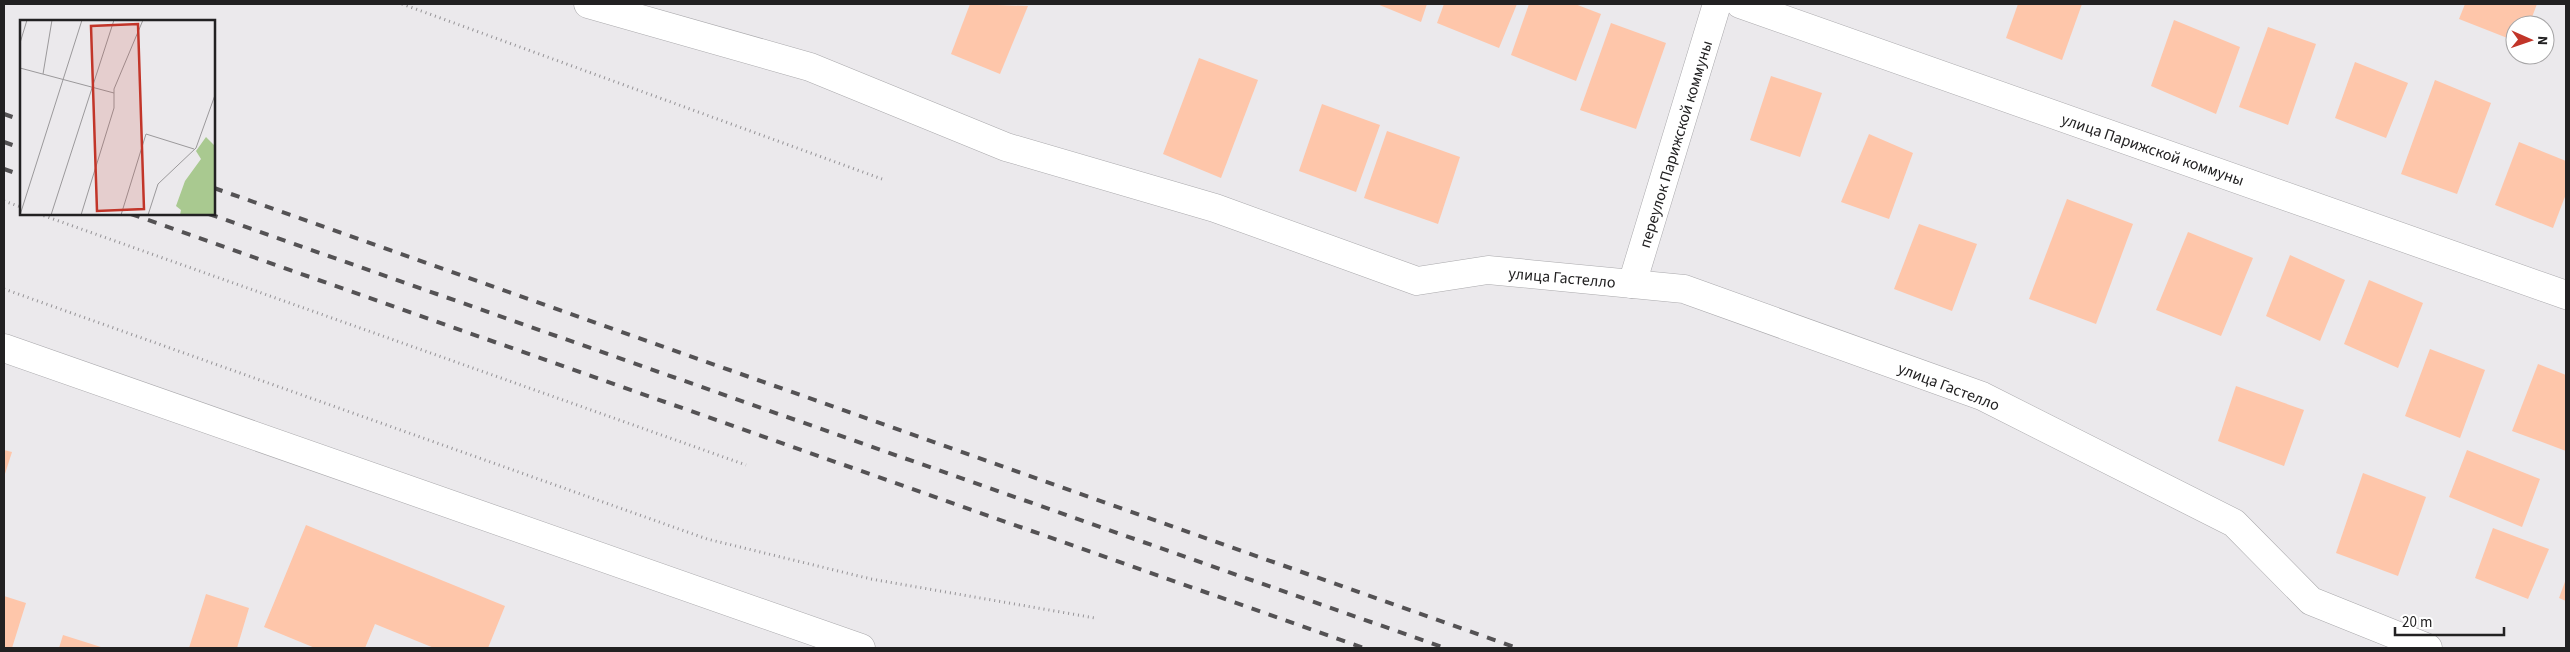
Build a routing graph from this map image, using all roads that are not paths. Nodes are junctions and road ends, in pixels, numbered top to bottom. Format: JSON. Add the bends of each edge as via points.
{"nodes":[{"id":1,"x":588,"y":4,"type":"edge"},
{"id":2,"x":1717,"y":4,"type":"edge"},
{"id":3,"x":1740,"y":4,"type":"edge"},
{"id":4,"x":1632,"y":284,"type":"junction"},
{"id":5,"x":2566,"y":295,"type":"edge"},
{"id":6,"x":4,"y":348,"type":"edge"},
{"id":7,"x":861,"y":648,"type":"edge"},
{"id":8,"x":2428,"y":648,"type":"edge"}],
"edges":[{"from":1,"to":4,"type":"street","name":"улица Гастелло","via":[[810,67],[1006,147],[1215,208],[1417,281],[1488,270]]},
{"from":2,"to":4,"type":"street","name":"переулок Парижской коммуны"},
{"from":3,"to":5,"type":"street","name":"улица Парижской коммуны"},
{"from":4,"to":8,"type":"street","name":"улица Гастелло","via":[[1684,289],[1982,396],[2234,523],[2311,601]]},
{"from":6,"to":7,"type":"street"}]}
